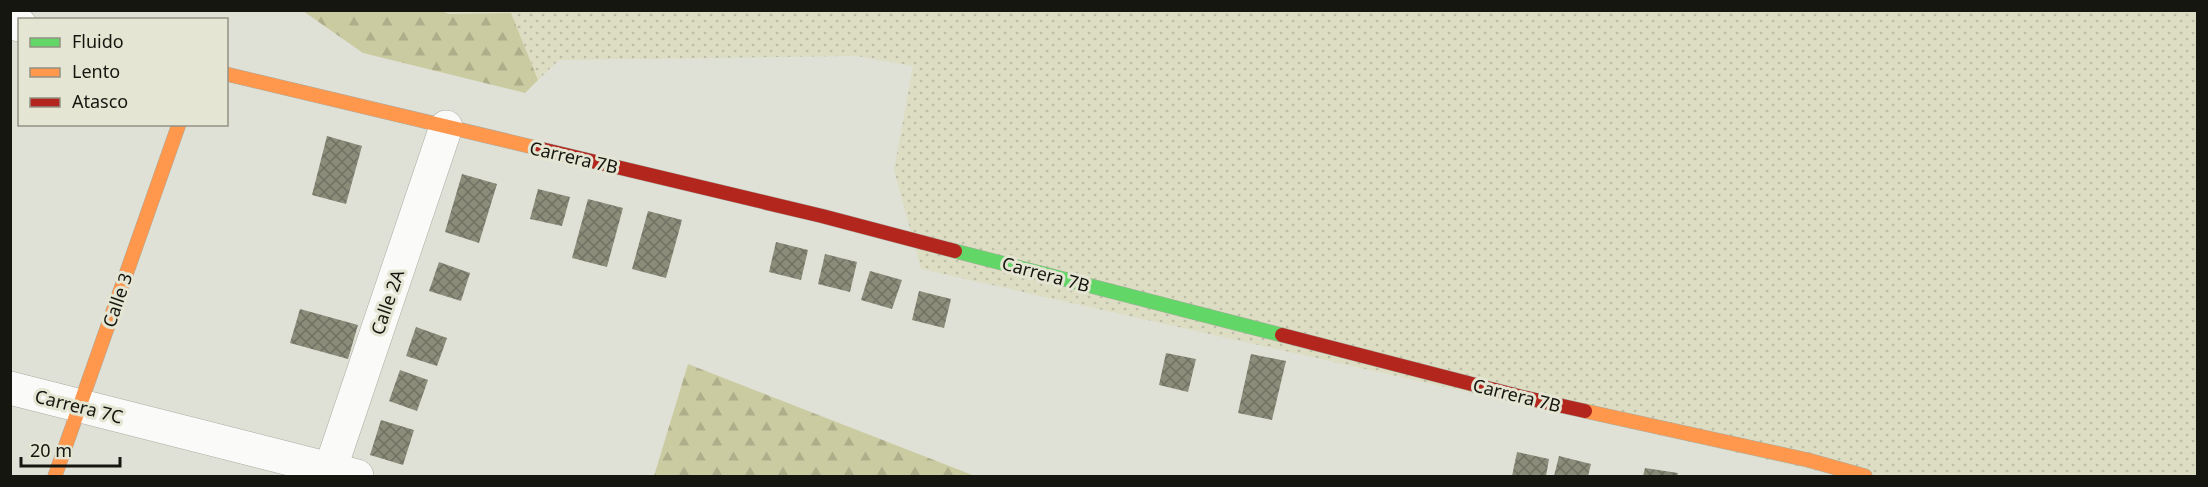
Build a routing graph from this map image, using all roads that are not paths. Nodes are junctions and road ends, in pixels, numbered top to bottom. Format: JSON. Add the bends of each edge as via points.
{"nodes":[{"id":1,"x":228,"y":74,"type":"edge"},
{"id":2,"x":178,"y":126,"type":"edge"},
{"id":3,"x":446,"y":127,"type":"junction"},
{"id":4,"x":10,"y":388,"type":"edge"},
{"id":5,"x":80,"y":406,"type":"junction"},
{"id":6,"x":339,"y":474,"type":"edge"},
{"id":7,"x":55,"y":477,"type":"edge"},
{"id":8,"x":1865,"y":477,"type":"edge"}],
"edges":[{"from":1,"to":3,"type":"street","name":"Carrera 7B"},
{"from":2,"to":5,"type":"street","name":"Calle 3"},
{"from":3,"to":6,"type":"street","name":"Calle 2A"},
{"from":3,"to":8,"type":"street","name":"Carrera 7B","via":[[822,216],[1522,397],[1808,460]]},
{"from":4,"to":5,"type":"street","name":"Carrera 7C"},
{"from":5,"to":6,"type":"street","name":"Carrera 7C"},
{"from":5,"to":7,"type":"street","name":"Calle 3"}]}
